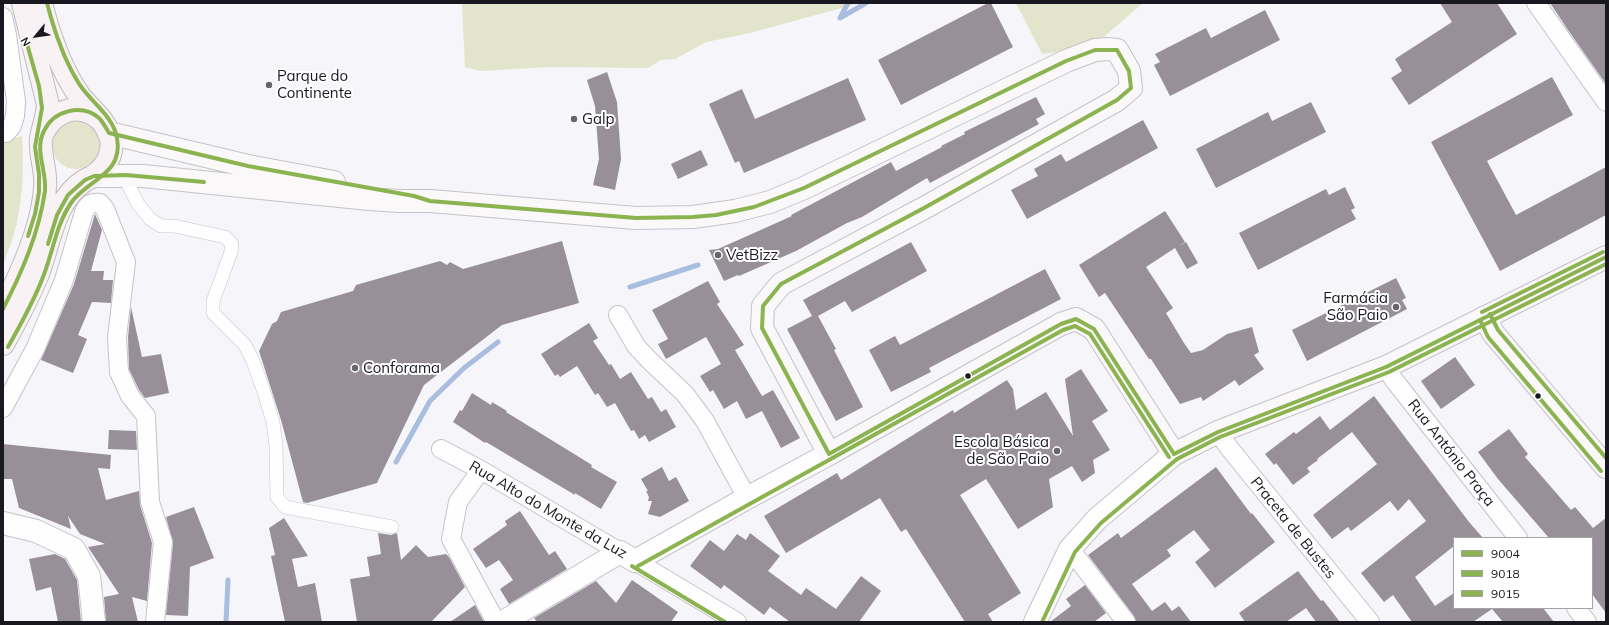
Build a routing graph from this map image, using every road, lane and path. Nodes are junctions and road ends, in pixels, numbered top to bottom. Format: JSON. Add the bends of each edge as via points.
{"nodes":[{"id":1,"x":23,"y":3,"type":"edge"},
{"id":2,"x":41,"y":3,"type":"edge"},
{"id":3,"x":1536,"y":3,"type":"edge"},
{"id":4,"x":3,"y":17,"type":"edge"},
{"id":5,"x":1606,"y":102,"type":"edge"},
{"id":6,"x":105,"y":127,"type":"junction"},
{"id":7,"x":6,"y":133,"type":"dead end"},
{"id":8,"x":41,"y":144,"type":"junction"},
{"id":9,"x":128,"y":175,"type":"junction"},
{"id":10,"x":90,"y":178,"type":"junction"},
{"id":11,"x":430,"y":201,"type":"junction"},
{"id":12,"x":1606,"y":257,"type":"edge"},
{"id":13,"x":3,"y":309,"type":"edge"},
{"id":14,"x":618,"y":315,"type":"dead end"},
{"id":15,"x":1485,"y":317,"type":"junction"},
{"id":16,"x":3,"y":344,"type":"edge"},
{"id":17,"x":1386,"y":367,"type":"junction"},
{"id":18,"x":3,"y":408,"type":"edge"},
{"id":19,"x":1218,"y":432,"type":"junction"},
{"id":20,"x":441,"y":449,"type":"dead end"},
{"id":21,"x":828,"y":454,"type":"junction"},
{"id":22,"x":1174,"y":454,"type":"junction"},
{"id":23,"x":1606,"y":467,"type":"edge"},
{"id":24,"x":481,"y":470,"type":"junction"},
{"id":25,"x":747,"y":498,"type":"junction"},
{"id":26,"x":3,"y":523,"type":"edge"},
{"id":27,"x":392,"y":527,"type":"dead end"},
{"id":28,"x":1517,"y":537,"type":"edge"},
{"id":29,"x":1070,"y":549,"type":"junction"},
{"id":30,"x":628,"y":557,"type":"junction"},
{"id":31,"x":1577,"y":609,"type":"edge"},
{"id":32,"x":94,"y":622,"type":"edge"},
{"id":33,"x":155,"y":622,"type":"edge"},
{"id":34,"x":496,"y":622,"type":"edge"},
{"id":35,"x":503,"y":622,"type":"edge"},
{"id":36,"x":737,"y":622,"type":"edge"},
{"id":37,"x":1035,"y":622,"type":"edge"},
{"id":38,"x":1126,"y":622,"type":"edge"},
{"id":39,"x":1370,"y":622,"type":"edge"},
{"id":40,"x":1587,"y":622,"type":"edge"}],
"edges":[{"from":1,"to":8,"type":"main road","via":[[48,105]]},
{"from":2,"to":6,"type":"main road","via":[[54,45],[67,74]]},
{"from":3,"to":5,"type":"street"},
{"from":4,"to":7,"type":"street","via":[[16,100],[12,126]]},
{"from":6,"to":8,"type":"main road","via":[[95,115],[84,111],[62,112],[52,118]]},
{"from":6,"to":10,"type":"main road","via":[[112,145],[110,157],[104,168]]},
{"from":6,"to":11,"type":"main road","via":[[248,166]]},
{"from":8,"to":10,"type":"main road","via":[[50,170],[59,177],[71,181]]},
{"from":8,"to":13,"type":"main road","via":[[46,179],[41,210],[34,237]]},
{"from":9,"to":10,"type":"main road"},
{"from":9,"to":11,"type":"main road","via":[[369,199]]},
{"from":9,"to":27,"type":"street","via":[[129,186],[138,204],[150,219],[161,226],[174,226],[225,237],[232,244],[213,301],[213,313],[244,345],[253,361],[273,422],[277,497],[281,504],[285,507]]},
{"from":10,"to":16,"type":"main road","via":[[68,195],[58,215],[38,274]]},
{"from":11,"to":21,"type":"main road","via":[[636,218],[693,217],[735,212],[770,202],[804,188],[1066,61],[1095,50],[1117,50],[1129,71],[1131,88],[1117,100],[924,208],[781,284],[763,306],[762,328]]},
{"from":12,"to":15,"type":"main road"},
{"from":14,"to":25,"type":"street","via":[[636,346],[685,394],[705,421]]},
{"from":15,"to":17,"type":"main road"},
{"from":15,"to":23,"type":"main road","via":[[1493,333]]},
{"from":17,"to":19,"type":"main road"},
{"from":17,"to":28,"type":"street","name":"Rua António Praça"},
{"from":18,"to":33,"type":"street","via":[[35,349],[64,280],[87,205],[100,203],[105,209],[126,262],[117,337],[119,372],[130,396],[146,416],[150,502],[163,542]]},
{"from":19,"to":22,"type":"main road"},
{"from":19,"to":39,"type":"street","name":"Praceta de Bustes"},
{"from":20,"to":24,"type":"street","name":"Rua Alto do Monte da Luz"},
{"from":21,"to":22,"type":"main road","via":[[1061,324],[1076,319],[1094,329]]},
{"from":21,"to":25,"type":"street"},
{"from":22,"to":29,"type":"street","via":[[1097,519]]},
{"from":24,"to":30,"type":"street","name":"Rua Alto do Monte da Luz"},
{"from":24,"to":34,"type":"street","via":[[458,502],[451,539]]},
{"from":25,"to":30,"type":"street"},
{"from":26,"to":32,"type":"street","via":[[36,531],[74,549],[89,576]]},
{"from":29,"to":37,"type":"street"},
{"from":29,"to":38,"type":"street"},
{"from":30,"to":35,"type":"street"},
{"from":30,"to":36,"type":"street","name":"Rua Alto do Monte da Luz"},
{"from":31,"to":40,"type":"street"}]}
